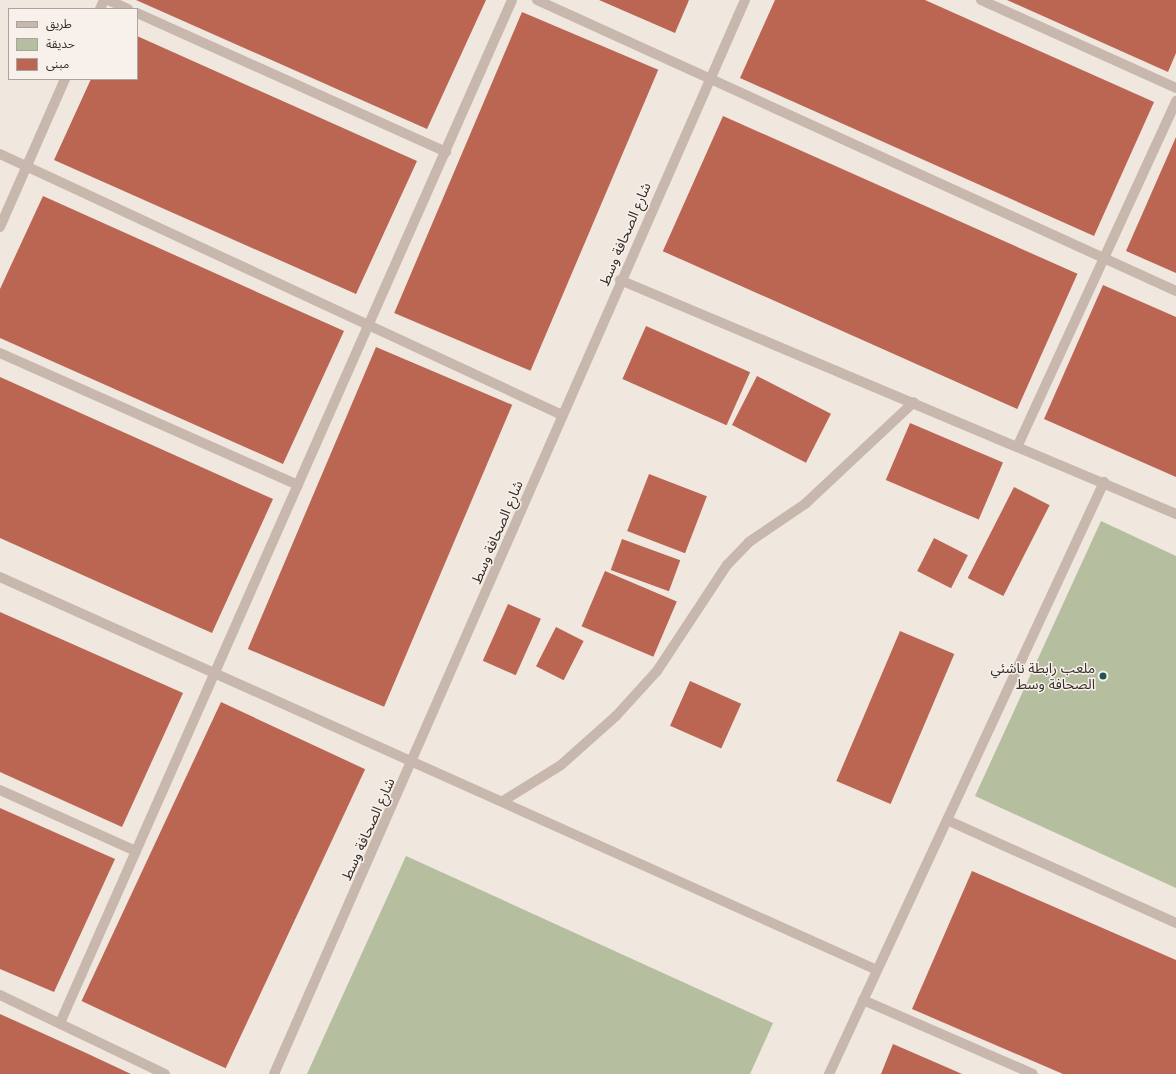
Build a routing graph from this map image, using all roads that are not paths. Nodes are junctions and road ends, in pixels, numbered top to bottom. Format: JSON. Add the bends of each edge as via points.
{"nodes":[{"id":1,"x":108,"y":0,"type":"edge"},
{"id":2,"x":512,"y":0,"type":"edge"},
{"id":3,"x":537,"y":0,"type":"edge"},
{"id":4,"x":745,"y":0,"type":"edge"},
{"id":5,"x":980,"y":0,"type":"edge"},
{"id":6,"x":126,"y":8,"type":"edge"},
{"id":7,"x":138,"y":13,"type":"edge"},
{"id":8,"x":708,"y":77,"type":"junction"},
{"id":9,"x":65,"y":80,"type":"edge"},
{"id":10,"x":1176,"y":88,"type":"edge"},
{"id":11,"x":1176,"y":101,"type":"edge"},
{"id":12,"x":446,"y":152,"type":"junction"},
{"id":13,"x":0,"y":154,"type":"edge"},
{"id":14,"x":26,"y":165,"type":"junction"},
{"id":15,"x":0,"y":227,"type":"edge"},
{"id":16,"x":1106,"y":259,"type":"junction"},
{"id":17,"x":620,"y":280,"type":"junction"},
{"id":18,"x":1176,"y":291,"type":"edge"},
{"id":19,"x":368,"y":326,"type":"junction"},
{"id":20,"x":0,"y":353,"type":"edge"},
{"id":21,"x":914,"y":402,"type":"junction"},
{"id":22,"x":562,"y":415,"type":"junction"},
{"id":23,"x":1018,"y":445,"type":"junction"},
{"id":24,"x":1104,"y":482,"type":"junction"},
{"id":25,"x":298,"y":485,"type":"junction"},
{"id":26,"x":1176,"y":514,"type":"edge"},
{"id":27,"x":0,"y":577,"type":"edge"},
{"id":28,"x":215,"y":673,"type":"junction"},
{"id":29,"x":414,"y":761,"type":"junction"},
{"id":30,"x":0,"y":790,"type":"edge"},
{"id":31,"x":503,"y":801,"type":"junction"},
{"id":32,"x":947,"y":820,"type":"junction"},
{"id":33,"x":136,"y":851,"type":"junction"},
{"id":34,"x":1176,"y":924,"type":"edge"},
{"id":35,"x":877,"y":970,"type":"junction"},
{"id":36,"x":0,"y":996,"type":"edge"},
{"id":37,"x":863,"y":1000,"type":"junction"},
{"id":38,"x":60,"y":1023,"type":"junction"},
{"id":39,"x":165,"y":1074,"type":"edge"},
{"id":40,"x":274,"y":1074,"type":"edge"},
{"id":41,"x":829,"y":1074,"type":"edge"},
{"id":42,"x":1033,"y":1074,"type":"edge"}],
"edges":[{"from":1,"to":6,"type":"street"},
{"from":2,"to":12,"type":"street"},
{"from":3,"to":8,"type":"street"},
{"from":4,"to":8,"type":"street","name":"شارع الصحافة وسط"},
{"from":5,"to":10,"type":"street"},
{"from":7,"to":12,"type":"street"},
{"from":8,"to":16,"type":"street"},
{"from":8,"to":17,"type":"street","name":"شارع الصحافة وسط"},
{"from":9,"to":14,"type":"street"},
{"from":11,"to":16,"type":"street"},
{"from":12,"to":19,"type":"street"},
{"from":13,"to":14,"type":"street"},
{"from":14,"to":15,"type":"street"},
{"from":14,"to":19,"type":"street"},
{"from":16,"to":18,"type":"street"},
{"from":16,"to":23,"type":"street"},
{"from":17,"to":21,"type":"street"},
{"from":17,"to":22,"type":"street","name":"شارع الصحافة وسط"},
{"from":19,"to":22,"type":"street"},
{"from":19,"to":25,"type":"street"},
{"from":20,"to":25,"type":"street"},
{"from":21,"to":23,"type":"street"},
{"from":21,"to":31,"type":"street","via":[[805,504],[749,542],[727,565],[657,671],[616,716],[561,765]]},
{"from":22,"to":29,"type":"street","name":"شارع الصحافة وسط"},
{"from":23,"to":24,"type":"street"},
{"from":24,"to":26,"type":"street"},
{"from":24,"to":32,"type":"street"},
{"from":25,"to":28,"type":"street"},
{"from":27,"to":28,"type":"street"},
{"from":28,"to":29,"type":"street"},
{"from":28,"to":33,"type":"street"},
{"from":29,"to":31,"type":"street"},
{"from":29,"to":40,"type":"street","name":"شارع الصحافة وسط"},
{"from":30,"to":33,"type":"street"},
{"from":31,"to":35,"type":"street"},
{"from":32,"to":34,"type":"street"},
{"from":32,"to":35,"type":"street"},
{"from":33,"to":38,"type":"street"},
{"from":35,"to":37,"type":"street"},
{"from":36,"to":38,"type":"street"},
{"from":37,"to":41,"type":"street"},
{"from":37,"to":42,"type":"street"},
{"from":38,"to":39,"type":"street"}]}
